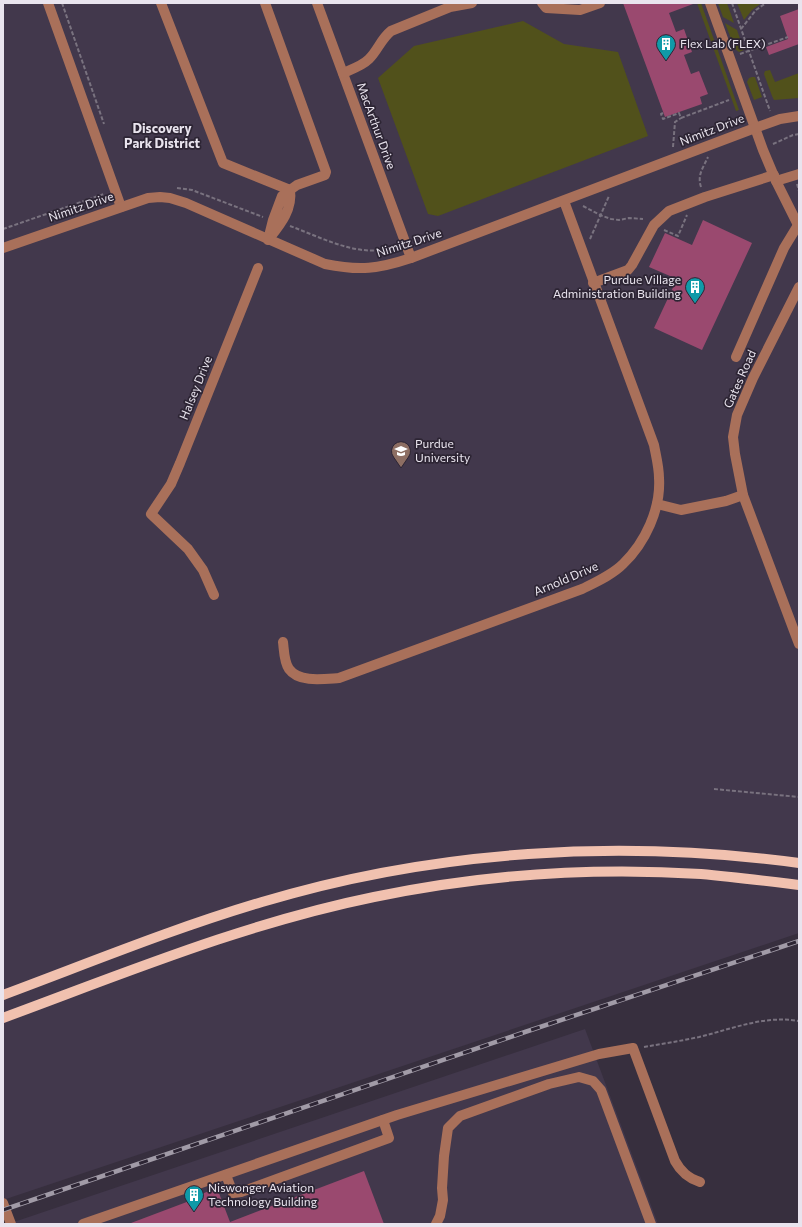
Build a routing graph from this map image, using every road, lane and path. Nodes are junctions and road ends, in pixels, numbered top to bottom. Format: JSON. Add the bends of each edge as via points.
{"nodes":[{"id":1,"x":48,"y":3,"type":"edge"},
{"id":2,"x":62,"y":3,"type":"edge"},
{"id":3,"x":162,"y":3,"type":"edge"},
{"id":4,"x":265,"y":3,"type":"edge"},
{"id":5,"x":317,"y":3,"type":"edge"},
{"id":6,"x":472,"y":3,"type":"edge"},
{"id":7,"x":542,"y":3,"type":"edge"},
{"id":8,"x":600,"y":3,"type":"edge"},
{"id":9,"x":710,"y":3,"type":"edge"},
{"id":10,"x":732,"y":3,"type":"edge"},
{"id":11,"x":766,"y":3,"type":"edge"},
{"id":12,"x":741,"y":29,"type":"junction"},
{"id":13,"x":788,"y":37,"type":"dead end"},
{"id":14,"x":750,"y":51,"type":"junction"},
{"id":15,"x":730,"y":58,"type":"junction"},
{"id":16,"x":343,"y":73,"type":"junction"},
{"id":17,"x":729,"y":100,"type":"dead end"},
{"id":18,"x":770,"y":110,"type":"dead end"},
{"id":19,"x":688,"y":111,"type":"dead end"},
{"id":20,"x":663,"y":113,"type":"dead end"},
{"id":21,"x":690,"y":114,"type":"junction"},
{"id":22,"x":799,"y":116,"type":"edge"},
{"id":23,"x":681,"y":118,"type":"junction"},
{"id":24,"x":105,"y":128,"type":"dead end"},
{"id":25,"x":755,"y":128,"type":"junction"},
{"id":26,"x":799,"y":134,"type":"edge"},
{"id":27,"x":773,"y":144,"type":"dead end"},
{"id":28,"x":673,"y":147,"type":"dead end"},
{"id":29,"x":708,"y":157,"type":"dead end"},
{"id":30,"x":775,"y":178,"type":"junction"},
{"id":31,"x":798,"y":179,"type":"edge"},
{"id":32,"x":115,"y":190,"type":"junction"},
{"id":33,"x":290,"y":190,"type":"junction"},
{"id":34,"x":799,"y":191,"type":"edge"},
{"id":35,"x":609,"y":196,"type":"dead end"},
{"id":36,"x":705,"y":197,"type":"junction"},
{"id":37,"x":564,"y":201,"type":"junction"},
{"id":38,"x":690,"y":203,"type":"junction"},
{"id":39,"x":583,"y":206,"type":"dead end"},
{"id":40,"x":121,"y":207,"type":"junction"},
{"id":41,"x":600,"y":215,"type":"junction"},
{"id":42,"x":643,"y":219,"type":"dead end"},
{"id":43,"x":798,"y":226,"type":"edge"},
{"id":44,"x":3,"y":229,"type":"edge"},
{"id":45,"x":663,"y":230,"type":"dead end"},
{"id":46,"x":590,"y":239,"type":"dead end"},
{"id":47,"x":268,"y":240,"type":"junction"},
{"id":48,"x":3,"y":248,"type":"edge"},
{"id":49,"x":411,"y":258,"type":"junction"},
{"id":50,"x":258,"y":268,"type":"dead end"},
{"id":51,"x":593,"y":283,"type":"junction"},
{"id":52,"x":799,"y":287,"type":"edge"},
{"id":53,"x":736,"y":357,"type":"dead end"},
{"id":54,"x":743,"y":495,"type":"junction"},
{"id":55,"x":657,"y":504,"type":"junction"},
{"id":56,"x":214,"y":595,"type":"dead end"},
{"id":57,"x":283,"y":642,"type":"dead end"},
{"id":58,"x":799,"y":644,"type":"edge"},
{"id":59,"x":714,"y":789,"type":"dead end"},
{"id":60,"x":799,"y":798,"type":"edge"},
{"id":61,"x":799,"y":863,"type":"edge"},
{"id":62,"x":799,"y":885,"type":"edge"},
{"id":63,"x":3,"y":994,"type":"edge"},
{"id":64,"x":3,"y":1018,"type":"edge"},
{"id":65,"x":799,"y":1022,"type":"edge"},
{"id":66,"x":633,"y":1048,"type":"junction"},
{"id":67,"x":383,"y":1120,"type":"junction"},
{"id":68,"x":226,"y":1175,"type":"junction"},
{"id":69,"x":700,"y":1182,"type":"dead end"},
{"id":70,"x":3,"y":1203,"type":"edge"},
{"id":71,"x":106,"y":1220,"type":"edge"},
{"id":72,"x":11,"y":1224,"type":"edge"},
{"id":73,"x":83,"y":1224,"type":"edge"},
{"id":74,"x":436,"y":1224,"type":"edge"},
{"id":75,"x":651,"y":1224,"type":"edge"}],
"edges":[{"from":1,"to":32,"type":"street"},
{"from":2,"to":24,"type":"path"},
{"from":3,"to":33,"type":"street","via":[[223,163]]},
{"from":4,"to":33,"type":"street","via":[[326,172],[325,175]]},
{"from":5,"to":16,"type":"street","name":"MacArthur Drive"},
{"from":6,"to":16,"type":"street","via":[[450,7],[391,31],[370,58]]},
{"from":7,"to":8,"type":"street","via":[[546,8],[580,10]]},
{"from":9,"to":15,"type":"street"},
{"from":10,"to":12,"type":"path"},
{"from":11,"to":12,"type":"path","via":[[756,10]]},
{"from":12,"to":14,"type":"path"},
{"from":13,"to":14,"type":"path"},
{"from":14,"to":15,"type":"path"},
{"from":14,"to":18,"type":"path"},
{"from":15,"to":25,"type":"street"},
{"from":16,"to":49,"type":"street","name":"MacArthur Drive"},
{"from":17,"to":21,"type":"path"},
{"from":19,"to":21,"type":"path"},
{"from":20,"to":23,"type":"path","via":[[663,119],[679,113]]},
{"from":21,"to":23,"type":"path"},
{"from":22,"to":25,"type":"street","name":"Nimitz Drive","via":[[780,119]]},
{"from":23,"to":28,"type":"path","via":[[675,122]]},
{"from":25,"to":30,"type":"street"},
{"from":25,"to":37,"type":"street","name":"Nimitz Drive"},
{"from":26,"to":27,"type":"path"},
{"from":29,"to":36,"type":"path","via":[[700,176]]},
{"from":30,"to":31,"type":"street"},
{"from":30,"to":36,"type":"street"},
{"from":30,"to":43,"type":"street"},
{"from":31,"to":34,"type":"path"},
{"from":32,"to":40,"type":"street"},
{"from":32,"to":44,"type":"path"},
{"from":33,"to":47,"type":"street","via":[[291,199],[285,216]]},
{"from":35,"to":41,"type":"path"},
{"from":36,"to":38,"type":"street"},
{"from":37,"to":49,"type":"street","name":"Nimitz Drive"},
{"from":37,"to":51,"type":"street","name":"Arnold Drive"},
{"from":38,"to":45,"type":"path","via":[[689,212],[677,237]]},
{"from":38,"to":51,"type":"street","via":[[669,211],[654,225],[628,270]]},
{"from":39,"to":41,"type":"path"},
{"from":40,"to":47,"type":"street","name":"Nimitz Drive","via":[[148,198],[170,198]]},
{"from":40,"to":48,"type":"street","name":"Nimitz Drive"},
{"from":41,"to":42,"type":"path","via":[[619,220]]},
{"from":41,"to":46,"type":"path"},
{"from":43,"to":53,"type":"street","via":[[784,248]]},
{"from":47,"to":49,"type":"street","name":"Nimitz Drive","via":[[325,264],[349,269],[372,268]]},
{"from":50,"to":56,"type":"street","name":"Halsey Drive","via":[[171,484],[150,514],[188,549],[203,570]]},
{"from":51,"to":55,"type":"street","name":"Arnold Drive","via":[[654,445],[660,480]]},
{"from":52,"to":54,"type":"street","name":"Gates Road","via":[[737,415],[733,437]]},
{"from":54,"to":55,"type":"street","via":[[681,510]]},
{"from":54,"to":58,"type":"street","name":"Gates Road"},
{"from":55,"to":57,"type":"street","name":"Arnold Drive","via":[[647,531],[623,564],[602,579],[559,598],[339,678],[312,680],[289,670]]},
{"from":59,"to":60,"type":"path"},
{"from":61,"to":63,"type":"main road","via":[[704,853],[628,850],[525,854],[417,867],[263,901]]},
{"from":62,"to":64,"type":"main road","via":[[700,874],[626,872],[523,876],[419,889],[322,909],[219,939]]},
{"from":65,"to":66,"type":"path","via":[[788,1019],[767,1020],[685,1040]]},
{"from":66,"to":67,"type":"street","via":[[598,1054]]},
{"from":66,"to":69,"type":"street","via":[[675,1161],[682,1172]]},
{"from":67,"to":68,"type":"street"},
{"from":67,"to":68,"type":"street","via":[[389,1138],[241,1192],[233,1193]]},
{"from":68,"to":71,"type":"street"},
{"from":70,"to":72,"type":"street"},
{"from":71,"to":73,"type":"street"},
{"from":74,"to":75,"type":"street","via":[[443,1200],[444,1156],[448,1128],[460,1116],[549,1084],[579,1077],[593,1081],[601,1090]]}]}
